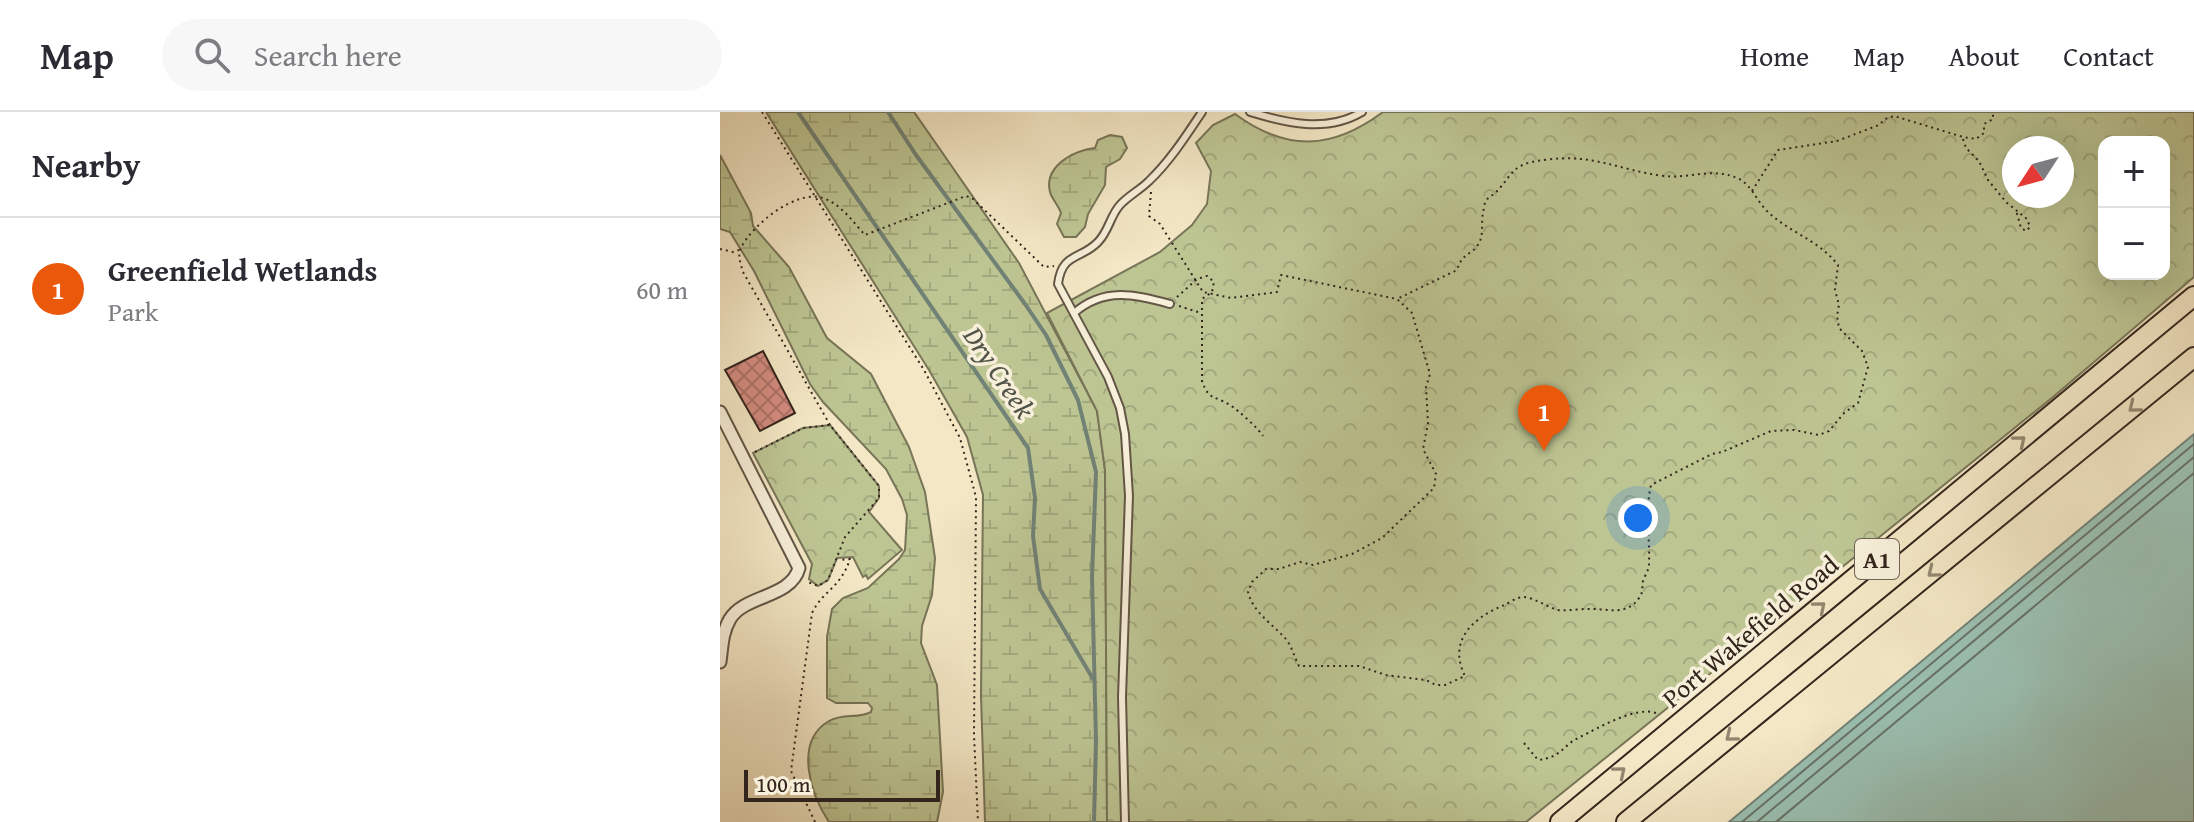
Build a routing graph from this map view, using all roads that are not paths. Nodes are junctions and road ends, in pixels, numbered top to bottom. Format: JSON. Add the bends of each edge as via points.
{"nodes":[{"id":1,"x":1202,"y":112,"type":"edge"},
{"id":2,"x":1250,"y":112,"type":"edge"},
{"id":3,"x":1362,"y":112,"type":"edge"},
{"id":4,"x":2194,"y":296,"type":"edge"},
{"id":5,"x":1170,"y":304,"type":"road end"},
{"id":6,"x":1074,"y":313,"type":"junction"},
{"id":7,"x":2194,"y":357,"type":"edge"},
{"id":8,"x":720,"y":412,"type":"edge"},
{"id":9,"x":721,"y":643,"type":"edge"},
{"id":10,"x":720,"y":662,"type":"edge"},
{"id":11,"x":1125,"y":822,"type":"edge"},
{"id":12,"x":1560,"y":822,"type":"edge"},
{"id":13,"x":1626,"y":822,"type":"edge"}],
"edges":[{"from":1,"to":6,"type":"lane","via":[[1178,149],[1121,204],[1097,245],[1070,259],[1060,271],[1058,284]]},
{"from":2,"to":3,"type":"lane","via":[[1312,125]]},
{"from":12,"to":4,"type":"highway","name":"Port Wakefield Road","number":"A1","one_way":true},
{"from":5,"to":6,"type":"lane","via":[[1131,293],[1104,297]]},
{"from":6,"to":11,"type":"lane","via":[[1108,377],[1125,434]]},
{"from":7,"to":13,"type":"highway","number":"A1","one_way":true},
{"from":8,"to":9,"type":"street","via":[[799,568],[787,585],[732,615]]},
{"from":9,"to":10,"type":"street"}]}
